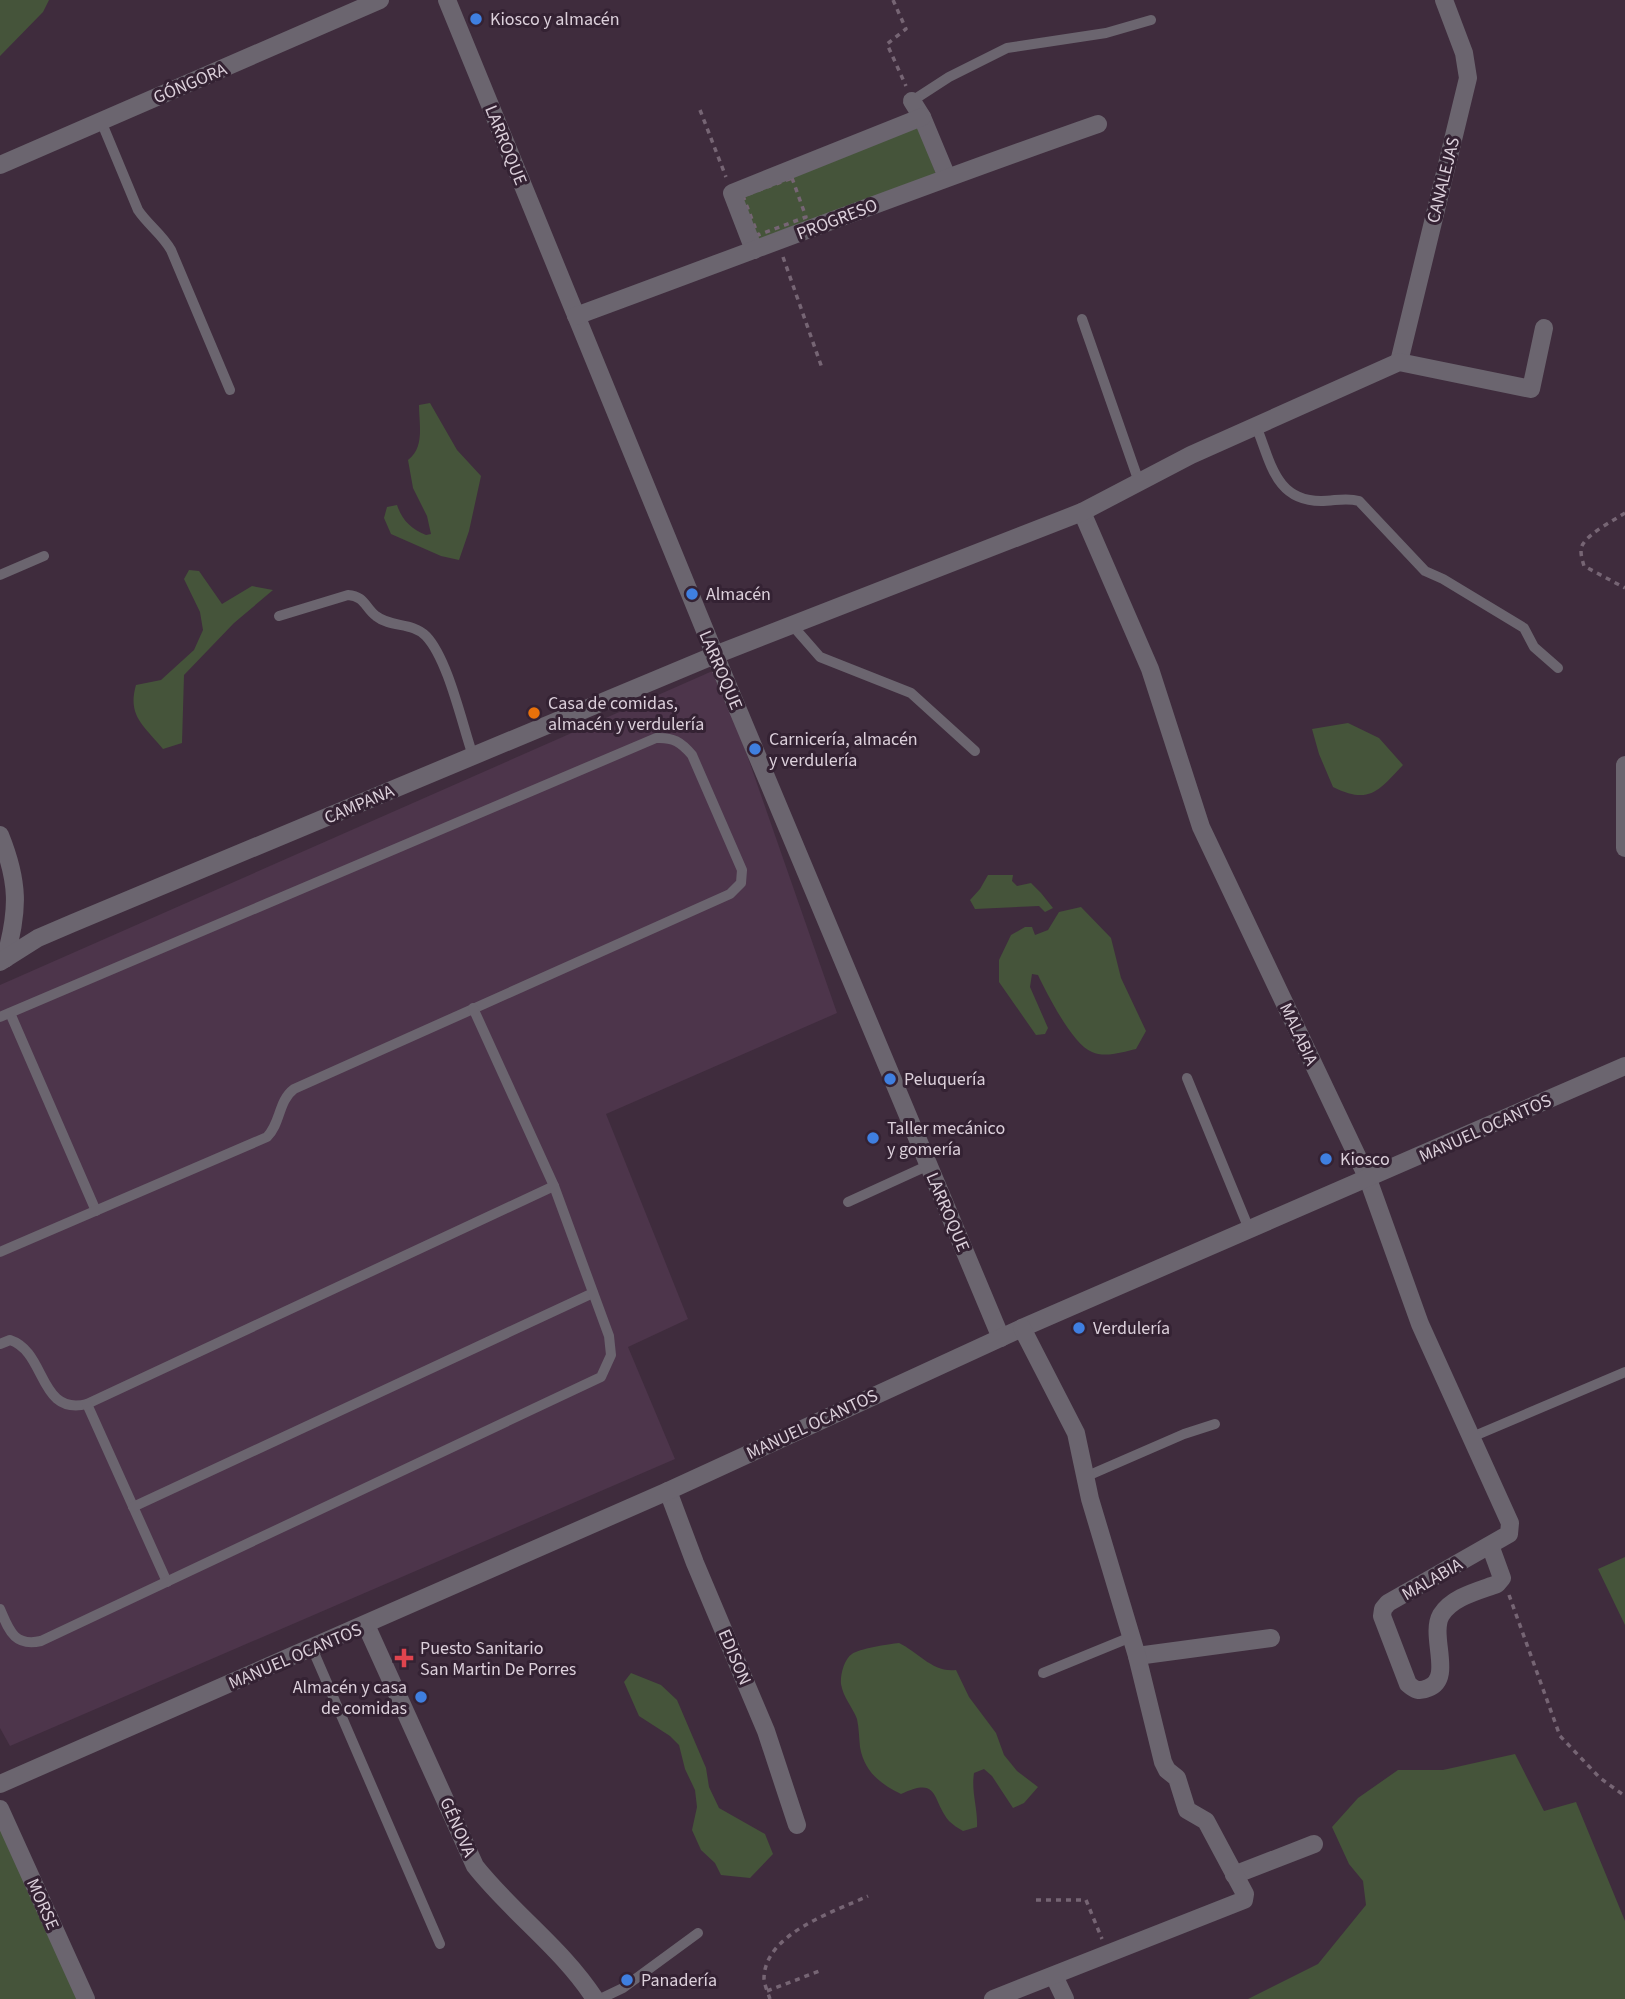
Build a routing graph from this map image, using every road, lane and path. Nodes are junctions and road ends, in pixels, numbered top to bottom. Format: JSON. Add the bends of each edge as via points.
{"nodes":[{"id":1,"x":380,"y":0,"type":"edge"},
{"id":2,"x":447,"y":0,"type":"edge"},
{"id":3,"x":893,"y":0,"type":"edge"},
{"id":4,"x":1444,"y":0,"type":"edge"},
{"id":5,"x":1151,"y":20,"type":"dead end"},
{"id":6,"x":912,"y":101,"type":"junction"},
{"id":7,"x":700,"y":110,"type":"dead end"},
{"id":8,"x":922,"y":117,"type":"junction"},
{"id":9,"x":101,"y":121,"type":"junction"},
{"id":10,"x":1098,"y":124,"type":"dead end"},
{"id":11,"x":0,"y":165,"type":"edge"},
{"id":12,"x":947,"y":177,"type":"junction"},
{"id":13,"x":737,"y":194,"type":"junction"},
{"id":14,"x":778,"y":242,"type":"junction"},
{"id":15,"x":754,"y":250,"type":"junction"},
{"id":16,"x":576,"y":316,"type":"junction"},
{"id":17,"x":1082,"y":319,"type":"dead end"},
{"id":18,"x":1544,"y":328,"type":"dead end"},
{"id":19,"x":1399,"y":362,"type":"junction"},
{"id":20,"x":822,"y":368,"type":"dead end"},
{"id":21,"x":230,"y":390,"type":"dead end"},
{"id":22,"x":1256,"y":426,"type":"junction"},
{"id":23,"x":1139,"y":482,"type":"junction"},
{"id":24,"x":1082,"y":512,"type":"junction"},
{"id":25,"x":1625,"y":513,"type":"edge"},
{"id":26,"x":44,"y":556,"type":"dead end"},
{"id":27,"x":0,"y":575,"type":"edge"},
{"id":28,"x":1625,"y":588,"type":"edge"},
{"id":29,"x":279,"y":616,"type":"dead end"},
{"id":30,"x":792,"y":625,"type":"junction"},
{"id":31,"x":715,"y":655,"type":"junction"},
{"id":32,"x":1558,"y":668,"type":"dead end"},
{"id":33,"x":975,"y":751,"type":"dead end"},
{"id":34,"x":473,"y":756,"type":"junction"},
{"id":35,"x":1625,"y":765,"type":"edge"},
{"id":36,"x":0,"y":835,"type":"edge"},
{"id":37,"x":1625,"y":848,"type":"edge"},
{"id":38,"x":3,"y":961,"type":"edge"},
{"id":39,"x":473,"y":1009,"type":"junction"},
{"id":40,"x":5,"y":1015,"type":"edge"},
{"id":41,"x":1625,"y":1066,"type":"edge"},
{"id":42,"x":1187,"y":1079,"type":"dead end"},
{"id":43,"x":929,"y":1165,"type":"junction"},
{"id":44,"x":1367,"y":1179,"type":"junction"},
{"id":45,"x":554,"y":1186,"type":"junction"},
{"id":46,"x":848,"y":1202,"type":"dead end"},
{"id":47,"x":96,"y":1211,"type":"junction"},
{"id":48,"x":1249,"y":1229,"type":"junction"},
{"id":49,"x":0,"y":1252,"type":"edge"},
{"id":50,"x":593,"y":1293,"type":"junction"},
{"id":51,"x":1022,"y":1328,"type":"junction"},
{"id":52,"x":1001,"y":1338,"type":"junction"},
{"id":53,"x":0,"y":1344,"type":"edge"},
{"id":54,"x":1625,"y":1372,"type":"edge"},
{"id":55,"x":87,"y":1404,"type":"junction"},
{"id":56,"x":1215,"y":1424,"type":"dead end"},
{"id":57,"x":1472,"y":1437,"type":"junction"},
{"id":58,"x":1085,"y":1477,"type":"junction"},
{"id":59,"x":668,"y":1491,"type":"junction"},
{"id":60,"x":133,"y":1507,"type":"junction"},
{"id":61,"x":1490,"y":1545,"type":"junction"},
{"id":62,"x":1501,"y":1571,"type":"junction"},
{"id":63,"x":167,"y":1582,"type":"junction"},
{"id":64,"x":0,"y":1609,"type":"edge"},
{"id":65,"x":366,"y":1625,"type":"junction"},
{"id":66,"x":1131,"y":1637,"type":"junction"},
{"id":67,"x":1271,"y":1638,"type":"dead end"},
{"id":68,"x":312,"y":1648,"type":"junction"},
{"id":69,"x":1137,"y":1656,"type":"junction"},
{"id":70,"x":1043,"y":1673,"type":"dead end"},
{"id":71,"x":0,"y":1784,"type":"edge"},
{"id":72,"x":1625,"y":1796,"type":"edge"},
{"id":73,"x":0,"y":1809,"type":"edge"},
{"id":74,"x":797,"y":1825,"type":"dead end"},
{"id":75,"x":1314,"y":1844,"type":"dead end"},
{"id":76,"x":1234,"y":1875,"type":"junction"},
{"id":77,"x":868,"y":1896,"type":"dead end"},
{"id":78,"x":1036,"y":1900,"type":"dead end"},
{"id":79,"x":698,"y":1933,"type":"dead end"},
{"id":80,"x":440,"y":1944,"type":"dead end"},
{"id":81,"x":1108,"y":1954,"type":"junction"},
{"id":82,"x":822,"y":1970,"type":"dead end"},
{"id":83,"x":1054,"y":1976,"type":"junction"},
{"id":84,"x":767,"y":1991,"type":"junction"},
{"id":85,"x":86,"y":1999,"type":"edge"},
{"id":86,"x":597,"y":1999,"type":"edge"},
{"id":87,"x":770,"y":1999,"type":"edge"},
{"id":88,"x":993,"y":1999,"type":"edge"},
{"id":89,"x":1065,"y":1999,"type":"edge"}],
"edges":[{"from":1,"to":9,"type":"street","name":"GÓNGORA"},
{"from":2,"to":16,"type":"street","name":"LARROQUE"},
{"from":3,"to":6,"type":"path","via":[[906,29],[887,44]]},
{"from":4,"to":19,"type":"street","name":"CANALEJAS","via":[[1464,53],[1468,78]]},
{"from":5,"to":6,"type":"lane","via":[[1106,33],[1007,48]]},
{"from":6,"to":8,"type":"street"},
{"from":7,"to":13,"type":"path"},
{"from":8,"to":12,"type":"street"},
{"from":8,"to":13,"type":"street"},
{"from":9,"to":11,"type":"street","name":"GÓNGORA"},
{"from":9,"to":21,"type":"lane","via":[[138,210],[171,250]]},
{"from":10,"to":12,"type":"street","name":"PROGRESO"},
{"from":12,"to":14,"type":"street","name":"PROGRESO"},
{"from":13,"to":13,"type":"path","via":[[792,178],[806,218],[758,235]]},
{"from":13,"to":15,"type":"street"},
{"from":14,"to":15,"type":"street","name":"PROGRESO"},
{"from":14,"to":20,"type":"path"},
{"from":15,"to":16,"type":"street","name":"PROGRESO"},
{"from":16,"to":31,"type":"street","name":"LARROQUE"},
{"from":17,"to":23,"type":"lane"},
{"from":18,"to":19,"type":"street","via":[[1531,389]]},
{"from":19,"to":22,"type":"street","name":"CAMPANA"},
{"from":22,"to":23,"type":"street","name":"CAMPANA"},
{"from":22,"to":32,"type":"lane","via":[[1279,482],[1289,493],[1301,500],[1359,501],[1425,571],[1524,628],[1534,647]]},
{"from":23,"to":24,"type":"street","name":"CAMPANA"},
{"from":24,"to":30,"type":"street","name":"CAMPANA"},
{"from":24,"to":44,"type":"street","name":"MALABIA","via":[[1150,669],[1201,827]]},
{"from":25,"to":28,"type":"path","via":[[1588,538],[1581,556],[1584,566]]},
{"from":26,"to":27,"type":"lane"},
{"from":29,"to":34,"type":"lane","via":[[356,595],[376,616],[425,635],[441,659]]},
{"from":30,"to":31,"type":"street","name":"CAMPANA"},
{"from":30,"to":33,"type":"lane","via":[[830,663],[911,693]]},
{"from":31,"to":34,"type":"street","name":"CAMPANA"},
{"from":31,"to":43,"type":"street","name":"LARROQUE"},
{"from":34,"to":38,"type":"street","name":"CAMPANA","via":[[73,923]]},
{"from":35,"to":37,"type":"street"},
{"from":36,"to":38,"type":"street","via":[[12,864],[16,896],[15,925]]},
{"from":39,"to":40,"type":"lane","via":[[730,894],[741,883],[742,870],[692,755],[682,743],[656,738]]},
{"from":39,"to":45,"type":"lane"},
{"from":39,"to":47,"type":"lane","via":[[294,1089],[285,1096],[274,1130],[267,1137]]},
{"from":40,"to":47,"type":"lane"},
{"from":41,"to":44,"type":"street","name":"MANUEL OCANTOS"},
{"from":42,"to":48,"type":"lane"},
{"from":43,"to":46,"type":"lane"},
{"from":43,"to":52,"type":"street","name":"LARROQUE"},
{"from":44,"to":48,"type":"street","name":"MANUEL OCANTOS"},
{"from":44,"to":57,"type":"street","name":"MALABIA","via":[[1420,1324]]},
{"from":45,"to":50,"type":"lane"},
{"from":45,"to":55,"type":"lane"},
{"from":47,"to":49,"type":"lane"},
{"from":48,"to":51,"type":"street","name":"MANUEL OCANTOS"},
{"from":50,"to":60,"type":"lane"},
{"from":50,"to":63,"type":"lane","via":[[611,1355],[601,1377]]},
{"from":51,"to":52,"type":"street","name":"MANUEL OCANTOS"},
{"from":51,"to":58,"type":"street","via":[[1076,1433]]},
{"from":52,"to":59,"type":"street","name":"MANUEL OCANTOS"},
{"from":53,"to":55,"type":"lane","via":[[10,1340],[28,1350],[49,1391],[62,1403]]},
{"from":54,"to":57,"type":"lane"},
{"from":55,"to":60,"type":"lane"},
{"from":56,"to":58,"type":"lane"},
{"from":57,"to":61,"type":"street","name":"MALABIA","via":[[1510,1523],[1509,1534]]},
{"from":58,"to":66,"type":"street"},
{"from":59,"to":65,"type":"street","name":"MANUEL OCANTOS"},
{"from":59,"to":74,"type":"street","name":"EDISON","via":[[766,1731]]},
{"from":60,"to":63,"type":"lane"},
{"from":61,"to":62,"type":"street"},
{"from":61,"to":62,"type":"street","name":"MALABIA","via":[[1383,1609],[1408,1684],[1415,1690],[1434,1686],[1441,1675],[1436,1627],[1442,1614],[1450,1604],[1497,1584]]},
{"from":62,"to":72,"type":"path","via":[[1559,1736]]},
{"from":63,"to":64,"type":"lane","via":[[29,1644],[18,1640]]},
{"from":65,"to":68,"type":"street","name":"MANUEL OCANTOS"},
{"from":65,"to":86,"type":"street","name":"GÉNOVA","via":[[475,1866]]},
{"from":66,"to":69,"type":"street"},
{"from":66,"to":70,"type":"lane"},
{"from":67,"to":69,"type":"street"},
{"from":68,"to":71,"type":"street","name":"MANUEL OCANTOS"},
{"from":68,"to":80,"type":"lane"},
{"from":69,"to":76,"type":"street","via":[[1163,1762],[1177,1778],[1187,1810],[1206,1821]]},
{"from":73,"to":85,"type":"street","name":"MORSE"},
{"from":75,"to":76,"type":"street"},
{"from":76,"to":81,"type":"street","via":[[1244,1900]]},
{"from":77,"to":84,"type":"path","via":[[786,1937],[769,1956],[764,1979]]},
{"from":78,"to":81,"type":"path","via":[[1086,1900]]},
{"from":79,"to":86,"type":"lane","via":[[623,1988]]},
{"from":81,"to":83,"type":"street"},
{"from":82,"to":84,"type":"path"},
{"from":83,"to":88,"type":"street"},
{"from":83,"to":89,"type":"street"},
{"from":84,"to":87,"type":"path"}]}
